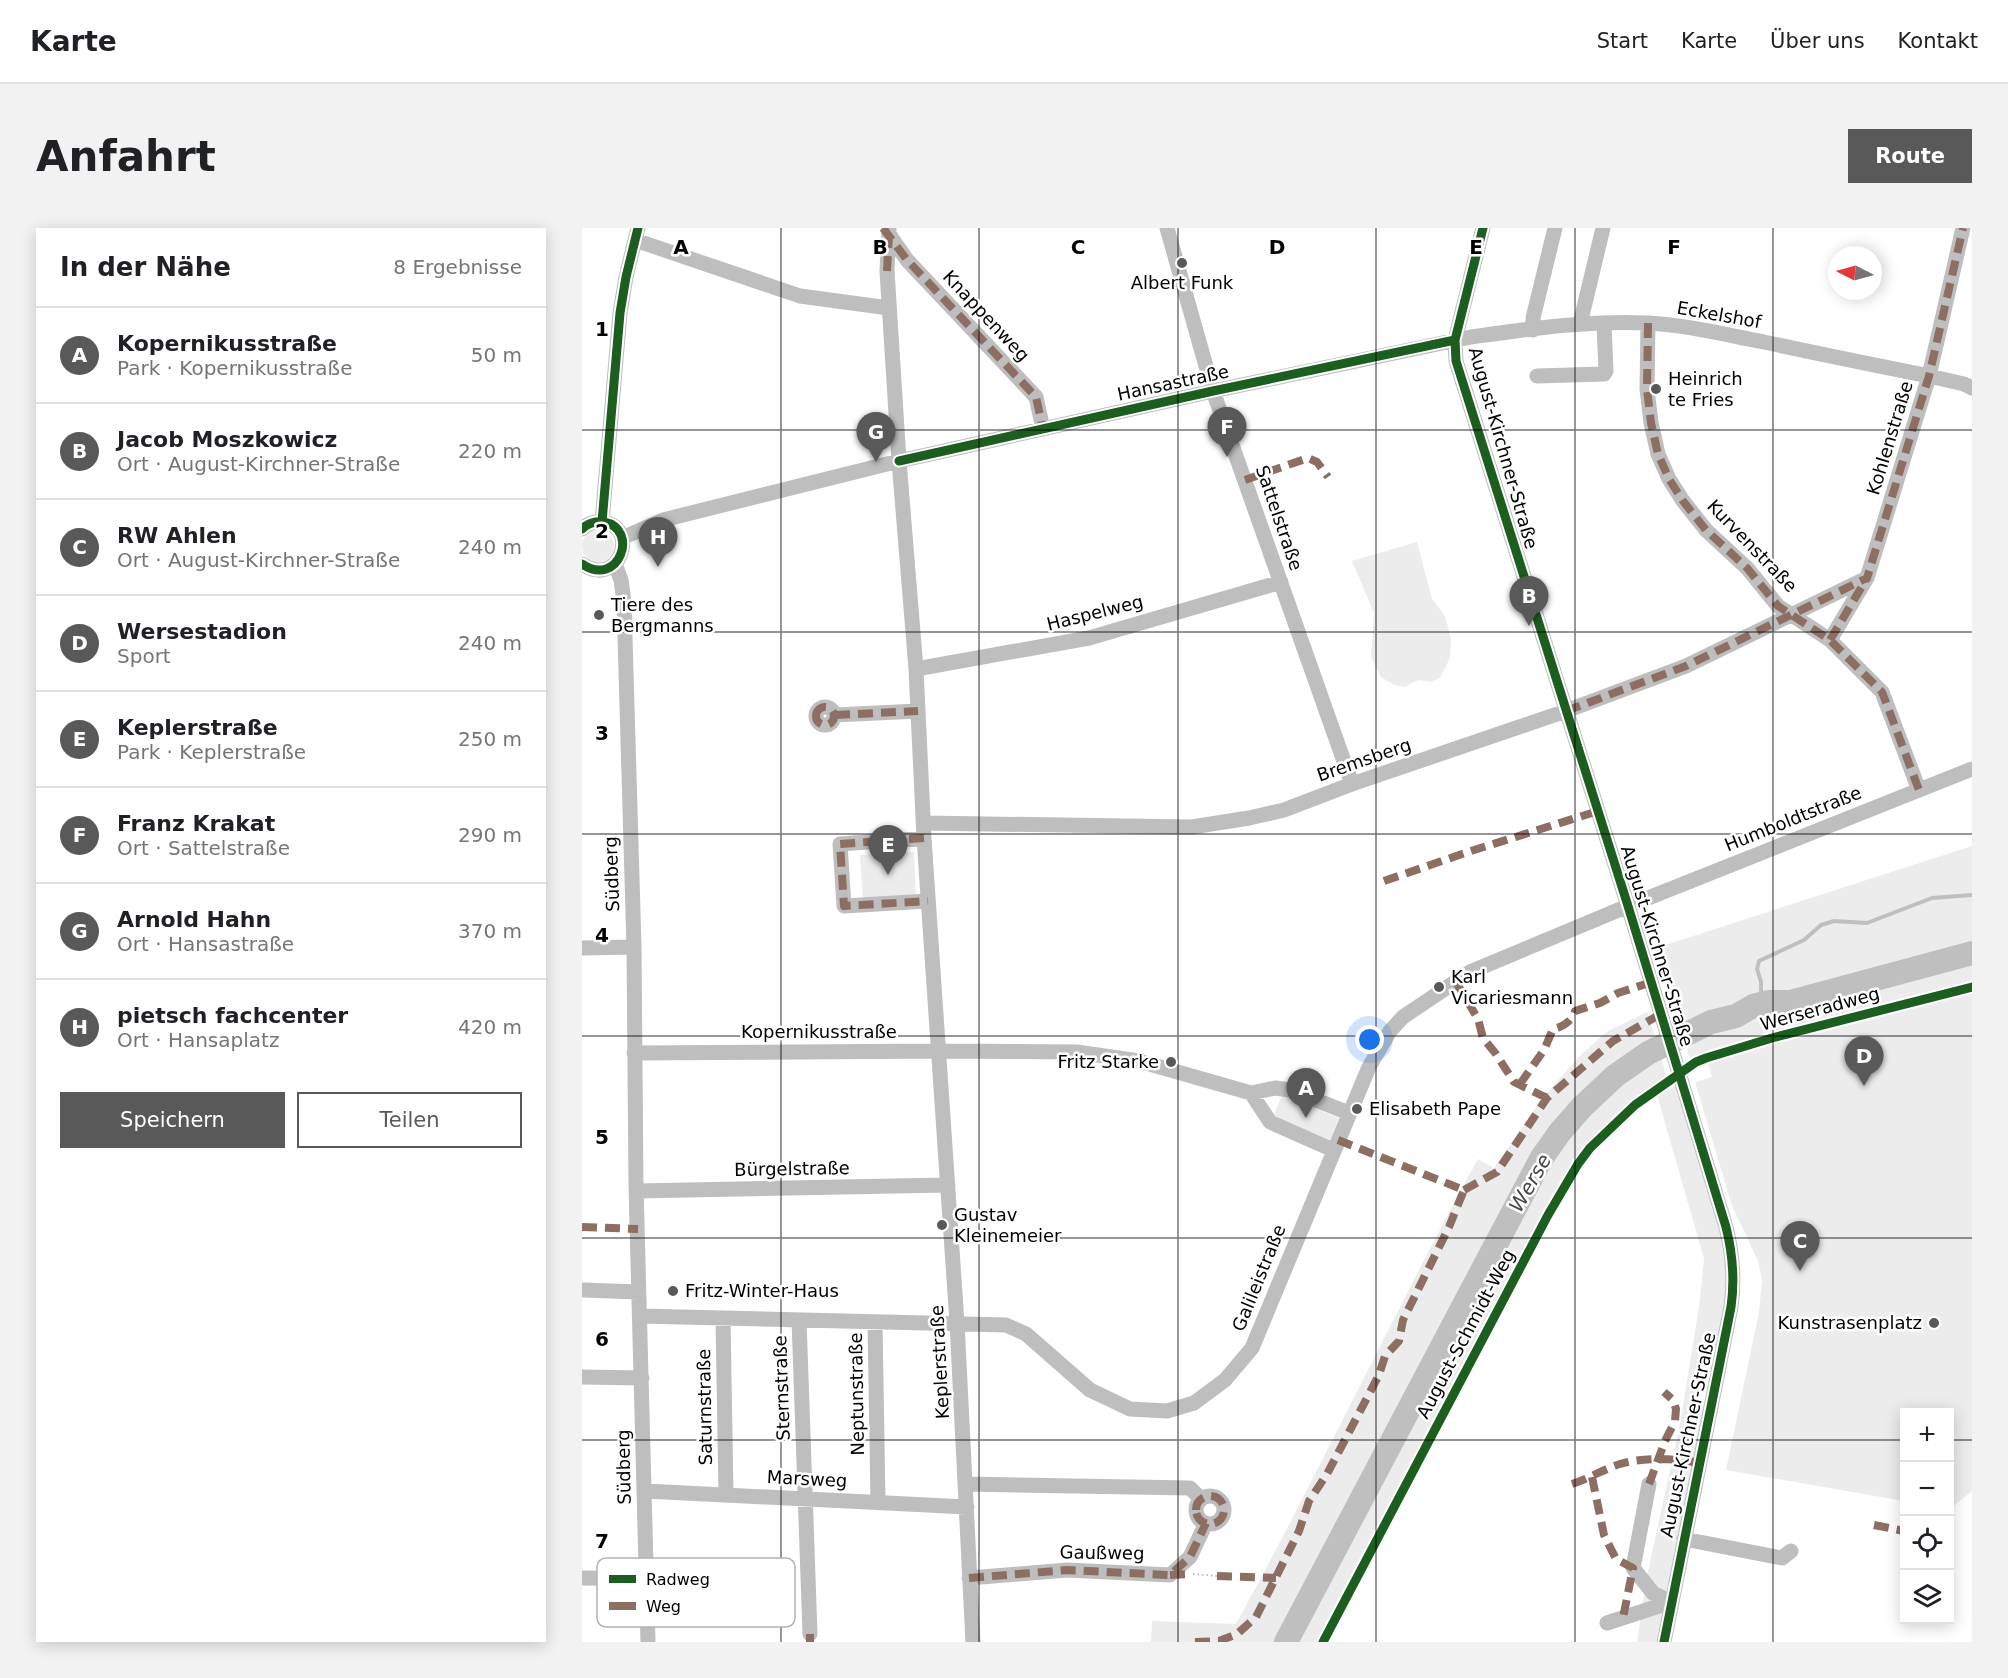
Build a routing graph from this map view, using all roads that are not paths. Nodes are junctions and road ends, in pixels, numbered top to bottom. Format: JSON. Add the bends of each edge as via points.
{"nodes":[{"id":1,"x":1167,"y":228,"type":"edge"},
{"id":2,"x":1483,"y":228,"type":"edge"},
{"id":3,"x":1555,"y":228,"type":"edge"},
{"id":4,"x":1603,"y":228,"type":"edge"},
{"id":5,"x":1963,"y":228,"type":"edge"},
{"id":6,"x":889,"y":231,"type":"edge"},
{"id":7,"x":633,"y":232,"type":"edge"},
{"id":8,"x":907,"y":260,"type":"junction"},
{"id":9,"x":887,"y":272,"type":"junction"},
{"id":10,"x":890,"y":308,"type":"junction"},
{"id":11,"x":1648,"y":323,"type":"junction"},
{"id":12,"x":1580,"y":324,"type":"junction"},
{"id":13,"x":1604,"y":324,"type":"junction"},
{"id":14,"x":1533,"y":330,"type":"junction"},
{"id":15,"x":1455,"y":340,"type":"junction"},
{"id":16,"x":1537,"y":376,"type":"dead end"},
{"id":17,"x":1929,"y":376,"type":"junction"},
{"id":18,"x":1972,"y":388,"type":"edge"},
{"id":19,"x":1213,"y":391,"type":"junction"},
{"id":20,"x":1043,"y":429,"type":"junction"},
{"id":21,"x":899,"y":461,"type":"junction"},
{"id":22,"x":602,"y":522,"type":"junction"},
{"id":23,"x":582,"y":528,"type":"edge"},
{"id":24,"x":622,"y":538,"type":"junction"},
{"id":25,"x":615,"y":564,"type":"junction"},
{"id":26,"x":584,"y":571,"type":"edge"},
{"id":27,"x":1867,"y":578,"type":"junction"},
{"id":28,"x":1281,"y":582,"type":"junction"},
{"id":29,"x":1792,"y":614,"type":"junction"},
{"id":30,"x":1830,"y":640,"type":"junction"},
{"id":31,"x":916,"y":669,"type":"junction"},
{"id":32,"x":918,"y":711,"type":"junction"},
{"id":33,"x":1566,"y":711,"type":"junction"},
{"id":34,"x":835,"y":716,"type":"dead end"},
{"id":35,"x":1972,"y":769,"type":"edge"},
{"id":36,"x":1352,"y":784,"type":"junction"},
{"id":37,"x":1919,"y":790,"type":"junction"},
{"id":38,"x":924,"y":831,"type":"junction"},
{"id":39,"x":928,"y":901,"type":"junction"},
{"id":40,"x":1628,"y":906,"type":"junction"},
{"id":41,"x":634,"y":947,"type":"junction"},
{"id":42,"x":582,"y":948,"type":"edge"},
{"id":43,"x":940,"y":1051,"type":"junction"},
{"id":44,"x":634,"y":1053,"type":"junction"},
{"id":45,"x":1251,"y":1093,"type":"junction"},
{"id":46,"x":1350,"y":1113,"type":"junction"},
{"id":47,"x":1333,"y":1150,"type":"junction"},
{"id":48,"x":948,"y":1185,"type":"junction"},
{"id":49,"x":637,"y":1191,"type":"junction"},
{"id":50,"x":582,"y":1290,"type":"edge"},
{"id":51,"x":639,"y":1292,"type":"junction"},
{"id":52,"x":640,"y":1316,"type":"junction"},
{"id":53,"x":723,"y":1319,"type":"junction"},
{"id":54,"x":799,"y":1320,"type":"junction"},
{"id":55,"x":874,"y":1322,"type":"junction"},
{"id":56,"x":957,"y":1323,"type":"junction"},
{"id":57,"x":582,"y":1377,"type":"edge"},
{"id":58,"x":642,"y":1378,"type":"junction"},
{"id":59,"x":966,"y":1484,"type":"junction"},
{"id":60,"x":1649,"y":1484,"type":"dead end"},
{"id":61,"x":645,"y":1491,"type":"junction"},
{"id":62,"x":726,"y":1494,"type":"junction"},
{"id":63,"x":805,"y":1499,"type":"junction"},
{"id":64,"x":1201,"y":1499,"type":"junction"},
{"id":65,"x":878,"y":1502,"type":"junction"},
{"id":66,"x":967,"y":1507,"type":"junction"},
{"id":67,"x":1206,"y":1523,"type":"junction"},
{"id":68,"x":1684,"y":1539,"type":"junction"},
{"id":69,"x":1791,"y":1551,"type":"dead end"},
{"id":70,"x":647,"y":1558,"type":"edge"},
{"id":71,"x":582,"y":1578,"type":"edge"},
{"id":72,"x":597,"y":1578,"type":"edge"},
{"id":73,"x":969,"y":1578,"type":"junction"},
{"id":74,"x":1671,"y":1602,"type":"junction"},
{"id":75,"x":1608,"y":1623,"type":"dead end"},
{"id":76,"x":648,"y":1627,"type":"edge"},
{"id":77,"x":810,"y":1634,"type":"dead end"},
{"id":78,"x":648,"y":1642,"type":"edge"},
{"id":79,"x":973,"y":1642,"type":"edge"},
{"id":80,"x":1664,"y":1642,"type":"edge"}],
"edges":[{"from":1,"to":19,"type":"street","name":"Sattelstraße"},
{"from":2,"to":15,"type":"street"},
{"from":3,"to":14,"type":"street"},
{"from":4,"to":12,"type":"street"},
{"from":5,"to":17,"type":"street","name":"Kohlenstraße"},
{"from":6,"to":8,"type":"street","name":"Knappenweg"},
{"from":6,"to":9,"type":"street","name":"Keplerstraße"},
{"from":7,"to":10,"type":"street","via":[[800,296]]},
{"from":7,"to":22,"type":"street","via":[[620,313]]},
{"from":8,"to":9,"type":"street"},
{"from":8,"to":20,"type":"street","name":"Knappenweg","via":[[1036,397]]},
{"from":9,"to":10,"type":"street","name":"Keplerstraße"},
{"from":10,"to":21,"type":"street","name":"Keplerstraße"},
{"from":11,"to":13,"type":"street","name":"Eckelshof"},
{"from":11,"to":17,"type":"street","name":"Eckelshof","via":[[1694,328]]},
{"from":11,"to":29,"type":"street","name":"Kurvenstraße","via":[[1651,423],[1669,478],[1706,530],[1748,568],[1778,606]]},
{"from":12,"to":13,"type":"street","name":"Eckelshof"},
{"from":12,"to":14,"type":"street","name":"Eckelshof"},
{"from":13,"to":16,"type":"street","via":[[1604,374]]},
{"from":14,"to":15,"type":"street","name":"Eckelshof"},
{"from":15,"to":19,"type":"street","name":"Hansastraße"},
{"from":15,"to":33,"type":"street","name":"August-Kirchner-Straße","via":[[1456,361]]},
{"from":17,"to":18,"type":"street","name":"Eckelshof"},
{"from":17,"to":27,"type":"street","name":"Kohlenstraße"},
{"from":19,"to":20,"type":"street","name":"Hansastraße"},
{"from":19,"to":28,"type":"street","name":"Sattelstraße"},
{"from":20,"to":21,"type":"street","name":"Hansastraße"},
{"from":21,"to":24,"type":"street","name":"Hansastraße","via":[[663,520]]},
{"from":21,"to":31,"type":"street","name":"Keplerstraße"},
{"from":22,"to":23,"type":"street"},
{"from":22,"to":24,"type":"street","via":[[614,527]]},
{"from":24,"to":25,"type":"street","via":[[623,549]]},
{"from":25,"to":26,"type":"street"},
{"from":25,"to":41,"type":"street","name":"Südberg","via":[[624,602]]},
{"from":27,"to":29,"type":"street"},
{"from":27,"to":30,"type":"street","name":"Kohlenstraße"},
{"from":28,"to":31,"type":"street","name":"Haspelweg","via":[[1089,638]]},
{"from":28,"to":36,"type":"street","name":"Sattelstraße"},
{"from":29,"to":30,"type":"street","name":"Kurvenstraße"},
{"from":29,"to":33,"type":"street","name":"Bremsberg","via":[[1686,666]]},
{"from":30,"to":37,"type":"street","name":"Kurvenstraße","via":[[1882,692]]},
{"from":31,"to":32,"type":"street","name":"Keplerstraße"},
{"from":32,"to":34,"type":"street"},
{"from":32,"to":38,"type":"street","name":"Keplerstraße"},
{"from":33,"to":36,"type":"street","name":"Bremsberg"},
{"from":33,"to":40,"type":"street","name":"August-Kirchner-Straße"},
{"from":35,"to":37,"type":"street","name":"Humboldtstraße"},
{"from":36,"to":38,"type":"street","name":"Bremsberg","via":[[1284,810],[1192,827]]},
{"from":37,"to":40,"type":"street","name":"Humboldtstraße"},
{"from":38,"to":39,"type":"street","name":"Keplerstraße"},
{"from":38,"to":39,"type":"street","via":[[840,844],[840,855],[844,906]]},
{"from":39,"to":43,"type":"street","name":"Keplerstraße"},
{"from":40,"to":46,"type":"street","name":"Galileistraße","via":[[1470,972],[1403,1017],[1380,1046]]},
{"from":40,"to":68,"type":"street","name":"August-Kirchner-Straße","via":[[1726,1227],[1734,1271],[1731,1307]]},
{"from":41,"to":42,"type":"street"},
{"from":41,"to":44,"type":"street","name":"Südberg"},
{"from":43,"to":44,"type":"street","name":"Kopernikusstraße"},
{"from":43,"to":45,"type":"street","name":"Kopernikusstraße","via":[[1077,1052],[1139,1061]]},
{"from":43,"to":48,"type":"street","name":"Keplerstraße"},
{"from":44,"to":49,"type":"street","name":"Südberg"},
{"from":45,"to":46,"type":"street","name":"Kopernikusstraße","via":[[1282,1088]]},
{"from":45,"to":47,"type":"street","via":[[1270,1122]]},
{"from":46,"to":47,"type":"street","name":"Galileistraße"},
{"from":47,"to":56,"type":"street","name":"Galileistraße","via":[[1252,1348],[1226,1380],[1194,1403],[1167,1411],[1131,1408],[1090,1390],[1026,1334],[1006,1325]]},
{"from":48,"to":49,"type":"street","name":"Bürgelstraße"},
{"from":48,"to":56,"type":"street","name":"Keplerstraße"},
{"from":49,"to":51,"type":"street","name":"Südberg"},
{"from":50,"to":51,"type":"street"},
{"from":51,"to":52,"type":"street","name":"Südberg"},
{"from":52,"to":53,"type":"street","name":"Galileistraße"},
{"from":52,"to":58,"type":"street","name":"Südberg"},
{"from":53,"to":54,"type":"street","name":"Galileistraße"},
{"from":53,"to":62,"type":"street","name":"Saturnstraße"},
{"from":54,"to":55,"type":"street","name":"Galileistraße"},
{"from":54,"to":63,"type":"street","name":"Sternstraße"},
{"from":55,"to":56,"type":"street","name":"Galileistraße"},
{"from":55,"to":65,"type":"street","name":"Neptunstraße"},
{"from":56,"to":59,"type":"street","name":"Keplerstraße"},
{"from":57,"to":58,"type":"street"},
{"from":58,"to":61,"type":"street","name":"Südberg"},
{"from":59,"to":64,"type":"street","name":"Gaußweg","via":[[1190,1488]]},
{"from":59,"to":66,"type":"street","name":"Keplerstraße"},
{"from":60,"to":74,"type":"street","via":[[1632,1568],[1653,1593]]},
{"from":61,"to":62,"type":"street","name":"Marsweg"},
{"from":61,"to":70,"type":"street","name":"Südberg"},
{"from":62,"to":63,"type":"street","name":"Marsweg"},
{"from":63,"to":65,"type":"street","name":"Marsweg"},
{"from":63,"to":77,"type":"street","name":"Sternstraße"},
{"from":64,"to":67,"type":"street","via":[[1196,1511],[1199,1520]]},
{"from":64,"to":67,"type":"street","name":"Gaußweg","via":[[1214,1496],[1223,1506],[1220,1519]]},
{"from":65,"to":66,"type":"street","name":"Marsweg"},
{"from":66,"to":73,"type":"street","name":"Keplerstraße"},
{"from":67,"to":73,"type":"street","name":"Gaußweg","via":[[1190,1557],[1170,1575],[1067,1570]]},
{"from":68,"to":69,"type":"street","name":"August-Kirchner-Straße","via":[[1782,1558]]},
{"from":68,"to":74,"type":"street","name":"August-Kirchner-Straße"},
{"from":71,"to":72,"type":"street"},
{"from":73,"to":79,"type":"street","name":"Keplerstraße"},
{"from":74,"to":75,"type":"street"},
{"from":74,"to":80,"type":"street","name":"August-Kirchner-Straße"},
{"from":76,"to":78,"type":"street","name":"Südberg"}]}
